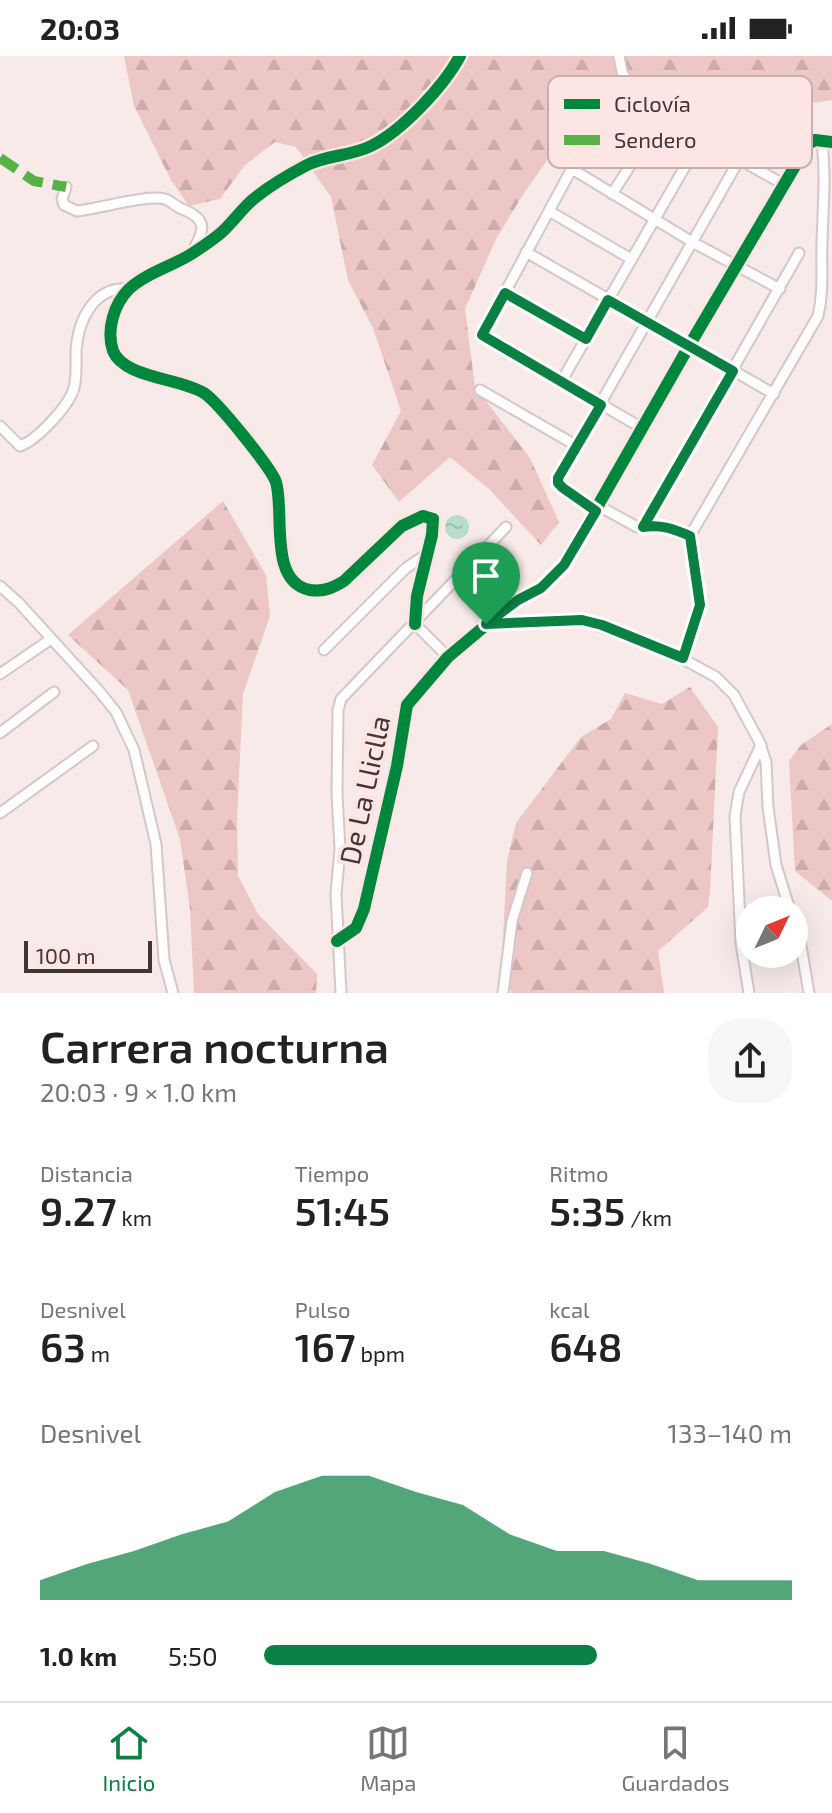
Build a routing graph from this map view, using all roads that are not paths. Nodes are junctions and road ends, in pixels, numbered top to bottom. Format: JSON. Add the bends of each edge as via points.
{"nodes":[{"id":1,"x":460,"y":56,"type":"edge"},
{"id":2,"x":619,"y":56,"type":"edge"},
{"id":3,"x":624,"y":76,"type":"edge"},
{"id":4,"x":827,"y":142,"type":"edge"},
{"id":5,"x":629,"y":168,"type":"edge"},
{"id":6,"x":683,"y":168,"type":"edge"},
{"id":7,"x":735,"y":168,"type":"edge"},
{"id":8,"x":754,"y":168,"type":"edge"},
{"id":9,"x":793,"y":168,"type":"edge"},
{"id":10,"x":572,"y":169,"type":"joint"},
{"id":11,"x":783,"y":184,"type":"junction"},
{"id":12,"x":66,"y":187,"type":"dead end"},
{"id":13,"x":828,"y":190,"type":"edge"},
{"id":14,"x":612,"y":194,"type":"junction"},
{"id":15,"x":549,"y":211,"type":"junction"},
{"id":16,"x":653,"y":219,"type":"junction"},
{"id":17,"x":827,"y":236,"type":"edge"},
{"id":18,"x":694,"y":243,"type":"junction"},
{"id":19,"x":526,"y":252,"type":"junction"},
{"id":20,"x":799,"y":253,"type":"dead end"},
{"id":21,"x":190,"y":255,"type":"junction"},
{"id":22,"x":631,"y":259,"type":"junction"},
{"id":23,"x":736,"y":265,"type":"junction"},
{"id":24,"x":129,"y":289,"type":"junction"},
{"id":25,"x":780,"y":289,"type":"junction"},
{"id":26,"x":828,"y":291,"type":"edge"},
{"id":27,"x":505,"y":293,"type":"junction"},
{"id":28,"x":608,"y":300,"type":"junction"},
{"id":29,"x":649,"y":322,"type":"junction"},
{"id":30,"x":586,"y":339,"type":"junction"},
{"id":31,"x":689,"y":346,"type":"junction"},
{"id":32,"x":733,"y":371,"type":"junction"},
{"id":33,"x":561,"y":382,"type":"junction"},
{"id":34,"x":480,"y":390,"type":"dead end"},
{"id":35,"x":774,"y":394,"type":"junction"},
{"id":36,"x":601,"y":405,"type":"junction"},
{"id":37,"x":0,"y":426,"type":"edge"},
{"id":38,"x":642,"y":428,"type":"junction"},
{"id":39,"x":577,"y":446,"type":"junction"},
{"id":40,"x":598,"y":508,"type":"junction"},
{"id":41,"x":506,"y":527,"type":"dead end"},
{"id":42,"x":643,"y":527,"type":"junction"},
{"id":43,"x":690,"y":536,"type":"junction"},
{"id":44,"x":427,"y":554,"type":"junction"},
{"id":45,"x":406,"y":568,"type":"junction"},
{"id":46,"x":420,"y":579,"type":"junction"},
{"id":47,"x":0,"y":586,"type":"edge"},
{"id":48,"x":415,"y":624,"type":"junction"},
{"id":49,"x":486,"y":624,"type":"junction"},
{"id":50,"x":51,"y":639,"type":"junction"},
{"id":51,"x":324,"y":650,"type":"dead end"},
{"id":52,"x":448,"y":657,"type":"junction"},
{"id":53,"x":683,"y":658,"type":"junction"},
{"id":54,"x":0,"y":674,"type":"edge"},
{"id":55,"x":54,"y":692,"type":"dead end"},
{"id":56,"x":0,"y":733,"type":"edge"},
{"id":57,"x":761,"y":745,"type":"junction"},
{"id":58,"x":93,"y":746,"type":"dead end"},
{"id":59,"x":0,"y":813,"type":"edge"},
{"id":60,"x":527,"y":873,"type":"dead end"},
{"id":61,"x":742,"y":896,"type":"edge"},
{"id":62,"x":786,"y":896,"type":"edge"},
{"id":63,"x":337,"y":941,"type":"junction"},
{"id":64,"x":748,"y":968,"type":"edge"},
{"id":65,"x":803,"y":968,"type":"edge"},
{"id":66,"x":173,"y":993,"type":"edge"},
{"id":67,"x":341,"y":993,"type":"edge"},
{"id":68,"x":503,"y":993,"type":"edge"},
{"id":69,"x":749,"y":993,"type":"edge"},
{"id":70,"x":809,"y":993,"type":"edge"}],
"edges":[{"from":1,"to":21,"type":"street","via":[[422,105],[388,135],[371,147],[308,165],[256,197]]},
{"from":2,"to":3,"type":"street"},
{"from":4,"to":13,"type":"street"},
{"from":5,"to":14,"type":"street"},
{"from":6,"to":16,"type":"street"},
{"from":7,"to":18,"type":"street"},
{"from":8,"to":11,"type":"street"},
{"from":9,"to":11,"type":"street","name":"De La Lliclla"},
{"from":10,"to":14,"type":"street"},
{"from":10,"to":15,"type":"street"},
{"from":11,"to":23,"type":"street","name":"De La Lliclla"},
{"from":12,"to":21,"type":"street","via":[[64,205],[77,211],[162,198],[188,210],[203,227]]},
{"from":13,"to":17,"type":"street"},
{"from":14,"to":16,"type":"street"},
{"from":15,"to":19,"type":"street"},
{"from":15,"to":22,"type":"street"},
{"from":16,"to":18,"type":"street"},
{"from":16,"to":22,"type":"street"},
{"from":17,"to":26,"type":"street"},
{"from":18,"to":23,"type":"street"},
{"from":18,"to":29,"type":"street"},
{"from":19,"to":27,"type":"street"},
{"from":19,"to":28,"type":"street"},
{"from":20,"to":25,"type":"street"},
{"from":21,"to":24,"type":"street"},
{"from":22,"to":28,"type":"street"},
{"from":23,"to":25,"type":"street"},
{"from":23,"to":31,"type":"street","name":"De La Lliclla"},
{"from":24,"to":37,"type":"street","via":[[100,295],[90,309],[76,347],[74,388],[37,436],[20,446]]},
{"from":24,"to":44,"type":"street","via":[[112,319],[114,353],[129,368],[206,395],[264,462],[280,499],[281,557],[301,588],[334,587],[402,526],[423,516],[434,523]]},
{"from":25,"to":32,"type":"street"},
{"from":26,"to":35,"type":"street"},
{"from":27,"to":30,"type":"street"},
{"from":27,"to":33,"type":"street","via":[[482,335]]},
{"from":28,"to":29,"type":"street"},
{"from":28,"to":30,"type":"street"},
{"from":29,"to":31,"type":"street"},
{"from":29,"to":36,"type":"street"},
{"from":30,"to":33,"type":"street"},
{"from":31,"to":32,"type":"street"},
{"from":31,"to":38,"type":"street","name":"De La Lliclla"},
{"from":32,"to":35,"type":"street"},
{"from":32,"to":42,"type":"street"},
{"from":33,"to":36,"type":"street"},
{"from":34,"to":39,"type":"street"},
{"from":35,"to":43,"type":"street"},
{"from":36,"to":38,"type":"street"},
{"from":36,"to":39,"type":"street"},
{"from":38,"to":40,"type":"street","name":"De La Lliclla"},
{"from":39,"to":40,"type":"street","via":[[558,483]]},
{"from":40,"to":42,"type":"street"},
{"from":40,"to":49,"type":"street","name":"De La Lliclla","via":[[564,565],[541,588]]},
{"from":41,"to":48,"type":"street"},
{"from":42,"to":43,"type":"street","via":[[669,527]]},
{"from":43,"to":53,"type":"street","via":[[700,605]]},
{"from":44,"to":45,"type":"street"},
{"from":44,"to":46,"type":"street"},
{"from":45,"to":46,"type":"street"},
{"from":45,"to":51,"type":"street"},
{"from":46,"to":48,"type":"street"},
{"from":47,"to":50,"type":"street"},
{"from":48,"to":52,"type":"street"},
{"from":48,"to":63,"type":"street","via":[[341,699],[338,710]]},
{"from":49,"to":52,"type":"street","name":"De La Lliclla"},
{"from":49,"to":53,"type":"street","via":[[582,620]]},
{"from":50,"to":54,"type":"street"},
{"from":50,"to":66,"type":"street","via":[[116,712],[134,750],[156,844],[162,939]]},
{"from":52,"to":63,"type":"street","name":"De La Lliclla","via":[[407,705],[364,909],[356,928]]},
{"from":53,"to":57,"type":"street","via":[[734,695]]},
{"from":55,"to":56,"type":"street"},
{"from":57,"to":61,"type":"street","via":[[739,792],[735,816]]},
{"from":57,"to":62,"type":"street","via":[[776,865]]},
{"from":58,"to":59,"type":"street"},
{"from":60,"to":68,"type":"street","via":[[512,921]]},
{"from":63,"to":67,"type":"street"},
{"from":64,"to":69,"type":"street"},
{"from":65,"to":70,"type":"street"}]}
